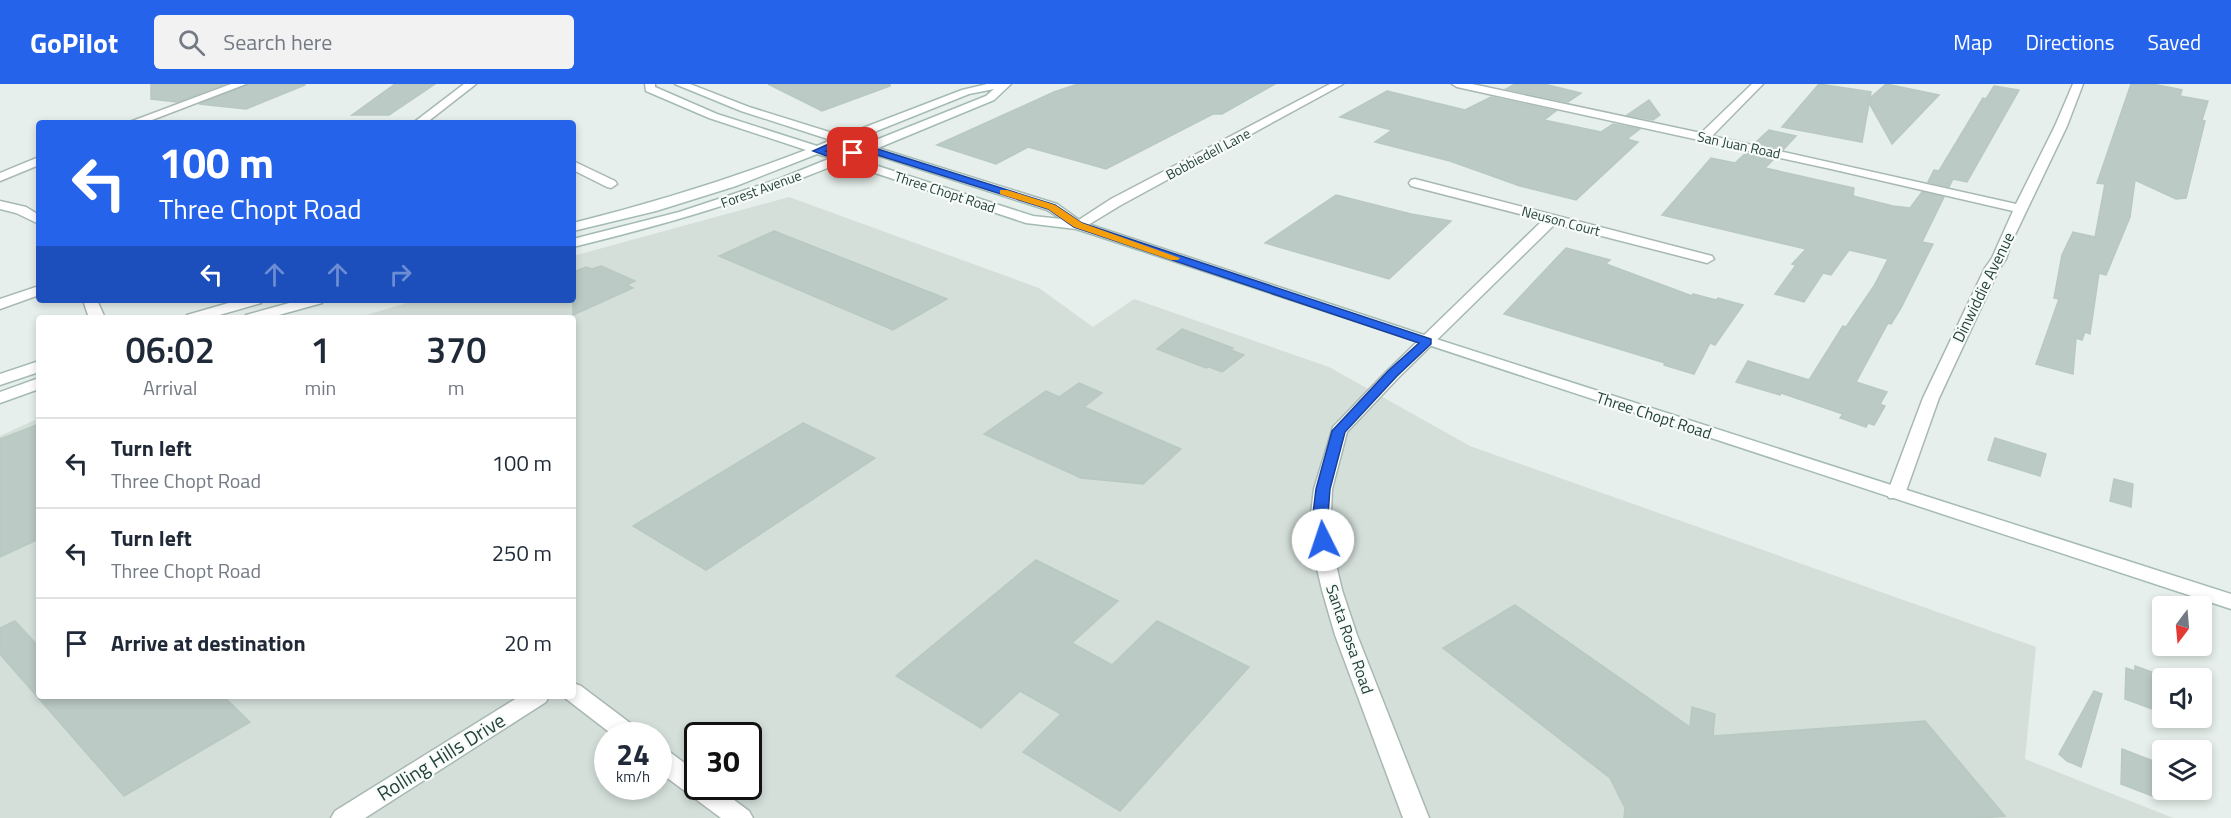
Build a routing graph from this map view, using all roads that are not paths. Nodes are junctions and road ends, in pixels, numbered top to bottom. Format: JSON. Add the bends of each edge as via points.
{"nodes":[{"id":1,"x":241,"y":84,"type":"edge"},
{"id":2,"x":471,"y":84,"type":"edge"},
{"id":3,"x":650,"y":84,"type":"edge"},
{"id":4,"x":680,"y":84,"type":"edge"},
{"id":5,"x":1001,"y":84,"type":"edge"},
{"id":6,"x":1006,"y":84,"type":"edge"},
{"id":7,"x":1338,"y":84,"type":"edge"},
{"id":8,"x":1456,"y":84,"type":"edge"},
{"id":9,"x":1758,"y":84,"type":"edge"},
{"id":10,"x":2078,"y":84,"type":"edge"},
{"id":11,"x":141,"y":120,"type":"edge"},
{"id":12,"x":424,"y":120,"type":"edge"},
{"id":13,"x":1704,"y":137,"type":"junction"},
{"id":14,"x":843,"y":141,"type":"junction"},
{"id":15,"x":866,"y":148,"type":"junction"},
{"id":16,"x":818,"y":151,"type":"junction"},
{"id":17,"x":840,"y":159,"type":"junction"},
{"id":18,"x":36,"y":163,"type":"edge"},
{"id":19,"x":576,"y":166,"type":"edge"},
{"id":20,"x":0,"y":177,"type":"edge"},
{"id":21,"x":611,"y":183,"type":"dead end"},
{"id":22,"x":1415,"y":183,"type":"dead end"},
{"id":23,"x":0,"y":205,"type":"edge"},
{"id":24,"x":2020,"y":209,"type":"junction"},
{"id":25,"x":36,"y":218,"type":"edge"},
{"id":26,"x":1552,"y":219,"type":"junction"},
{"id":27,"x":1078,"y":225,"type":"junction"},
{"id":28,"x":576,"y":226,"type":"edge"},
{"id":29,"x":576,"y":242,"type":"edge"},
{"id":30,"x":1707,"y":259,"type":"dead end"},
{"id":31,"x":36,"y":291,"type":"edge"},
{"id":32,"x":245,"y":303,"type":"edge"},
{"id":33,"x":306,"y":303,"type":"edge"},
{"id":34,"x":0,"y":304,"type":"edge"},
{"id":35,"x":203,"y":315,"type":"edge"},
{"id":36,"x":262,"y":315,"type":"edge"},
{"id":37,"x":1427,"y":342,"type":"junction"},
{"id":38,"x":36,"y":367,"type":"edge"},
{"id":39,"x":0,"y":380,"type":"edge"},
{"id":40,"x":36,"y":384,"type":"edge"},
{"id":41,"x":0,"y":398,"type":"edge"},
{"id":42,"x":1896,"y":494,"type":"junction"},
{"id":43,"x":2231,"y":602,"type":"edge"},
{"id":44,"x":576,"y":695,"type":"edge"},
{"id":45,"x":533,"y":699,"type":"edge"},
{"id":46,"x":612,"y":722,"type":"edge"},
{"id":47,"x":672,"y":767,"type":"edge"},
{"id":48,"x":344,"y":818,"type":"edge"},
{"id":49,"x":740,"y":818,"type":"edge"},
{"id":50,"x":1416,"y":818,"type":"edge"}],
"edges":[{"from":1,"to":11,"type":"street"},
{"from":2,"to":12,"type":"street"},
{"from":3,"to":16,"type":"street","name":"Three Chopt Road","via":[[650,89],[696,110]]},
{"from":4,"to":14,"type":"street","name":"Three Chopt Road"},
{"from":5,"to":14,"type":"street","name":"Forest Avenue","via":[[966,92]]},
{"from":6,"to":15,"type":"street","name":"Forest Avenue","via":[[990,98]]},
{"from":7,"to":27,"type":"street","name":"Bobbiedell Lane"},
{"from":8,"to":13,"type":"street","name":"San Juan Road"},
{"from":9,"to":13,"type":"street"},
{"from":10,"to":24,"type":"street","name":"Dinwiddie Avenue"},
{"from":13,"to":24,"type":"street","name":"San Juan Road"},
{"from":14,"to":15,"type":"street","name":"Three Chopt Road"},
{"from":14,"to":16,"type":"street","name":"Forest Avenue"},
{"from":15,"to":17,"type":"street","name":"Forest Avenue"},
{"from":15,"to":27,"type":"street","name":"Three Chopt Road","via":[[1052,207]]},
{"from":16,"to":17,"type":"street","name":"Three Chopt Road"},
{"from":16,"to":28,"type":"street","name":"Forest Avenue","via":[[732,183]]},
{"from":17,"to":27,"type":"street","name":"Three Chopt Road","via":[[1031,220]]},
{"from":17,"to":29,"type":"street","name":"Forest Avenue","via":[[728,201]]},
{"from":18,"to":20,"type":"street"},
{"from":19,"to":21,"type":"street"},
{"from":22,"to":26,"type":"street","name":"Neuson Court"},
{"from":23,"to":25,"type":"street"},
{"from":24,"to":42,"type":"street","name":"Dinwiddie Avenue","via":[[1931,398]]},
{"from":26,"to":30,"type":"street","name":"Neuson Court"},
{"from":26,"to":37,"type":"street","name":"Santa Rosa Road"},
{"from":27,"to":37,"type":"street","name":"Three Chopt Road"},
{"from":31,"to":34,"type":"street"},
{"from":32,"to":35,"type":"street"},
{"from":33,"to":36,"type":"street"},
{"from":37,"to":42,"type":"street","name":"Three Chopt Road"},
{"from":37,"to":50,"type":"street","name":"Santa Rosa Road","via":[[1339,431],[1323,489],[1321,514],[1332,590]]},
{"from":38,"to":39,"type":"street"},
{"from":40,"to":41,"type":"street"},
{"from":42,"to":43,"type":"street","name":"Three Chopt Road"},
{"from":44,"to":46,"type":"street"},
{"from":45,"to":48,"type":"street","name":"Rolling Hills Drive"},
{"from":47,"to":49,"type":"street"}]}
